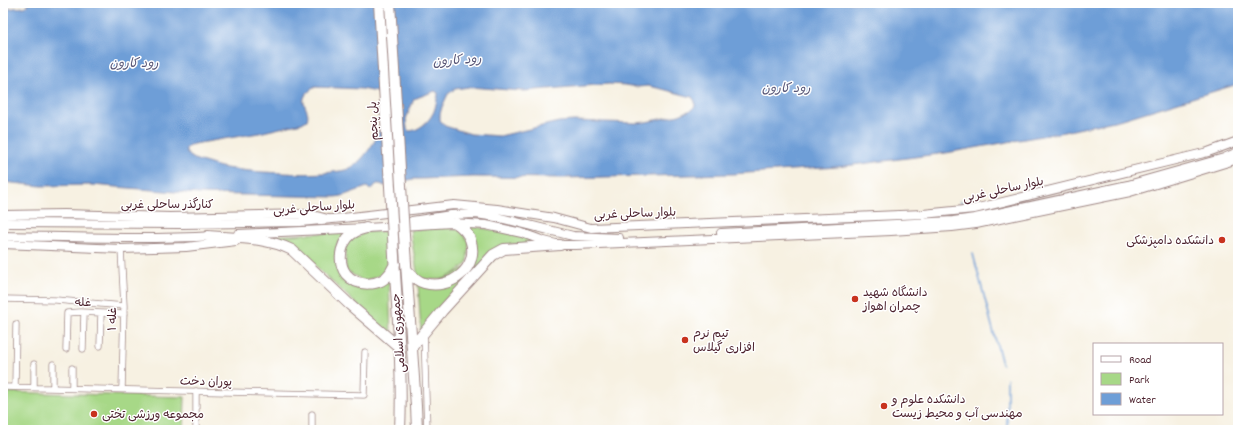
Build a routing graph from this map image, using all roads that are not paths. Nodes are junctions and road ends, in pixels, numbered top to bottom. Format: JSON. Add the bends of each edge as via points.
{"nodes":[{"id":1,"x":379,"y":3,"type":"edge"},
{"id":2,"x":390,"y":3,"type":"edge"},
{"id":3,"x":1238,"y":141,"type":"edge"},
{"id":4,"x":1238,"y":152,"type":"edge"},
{"id":5,"x":1238,"y":160,"type":"edge"},
{"id":6,"x":3,"y":214,"type":"edge"},
{"id":7,"x":331,"y":219,"type":"junction"},
{"id":8,"x":3,"y":223,"type":"edge"},
{"id":9,"x":456,"y":223,"type":"junction"},
{"id":10,"x":100,"y":224,"type":"junction"},
{"id":11,"x":136,"y":224,"type":"junction"},
{"id":12,"x":382,"y":227,"type":"junction"},
{"id":13,"x":366,"y":228,"type":"junction"},
{"id":14,"x":404,"y":235,"type":"joint"},
{"id":15,"x":3,"y":236,"type":"edge"},
{"id":16,"x":208,"y":236,"type":"junction"},
{"id":17,"x":393,"y":237,"type":"joint"},
{"id":18,"x":100,"y":238,"type":"junction"},
{"id":19,"x":138,"y":238,"type":"junction"},
{"id":20,"x":256,"y":240,"type":"junction"},
{"id":21,"x":3,"y":244,"type":"edge"},
{"id":22,"x":560,"y":244,"type":"junction"},
{"id":23,"x":121,"y":249,"type":"junction"},
{"id":24,"x":395,"y":264,"type":"junction"},
{"id":25,"x":407,"y":270,"type":"junction"},
{"id":26,"x":3,"y":298,"type":"edge"},
{"id":27,"x":124,"y":306,"type":"junction"},
{"id":28,"x":84,"y":312,"type":"junction"},
{"id":29,"x":101,"y":313,"type":"junction"},
{"id":30,"x":124,"y":314,"type":"junction"},
{"id":31,"x":16,"y":324,"type":"dead end"},
{"id":32,"x":424,"y":332,"type":"junction"},
{"id":33,"x":100,"y":346,"type":"dead end"},
{"id":34,"x":400,"y":347,"type":"junction"},
{"id":35,"x":412,"y":347,"type":"junction"},
{"id":36,"x":66,"y":349,"type":"dead end"},
{"id":37,"x":83,"y":349,"type":"dead end"},
{"id":38,"x":365,"y":352,"type":"dead end"},
{"id":39,"x":34,"y":364,"type":"dead end"},
{"id":40,"x":53,"y":364,"type":"dead end"},
{"id":41,"x":72,"y":368,"type":"dead end"},
{"id":42,"x":3,"y":386,"type":"edge"},
{"id":43,"x":15,"y":387,"type":"junction"},
{"id":44,"x":34,"y":387,"type":"junction"},
{"id":45,"x":52,"y":388,"type":"junction"},
{"id":46,"x":72,"y":388,"type":"junction"},
{"id":47,"x":122,"y":390,"type":"junction"},
{"id":48,"x":196,"y":391,"type":"junction"},
{"id":49,"x":312,"y":414,"type":"dead end"},
{"id":50,"x":196,"y":430,"type":"edge"},
{"id":51,"x":312,"y":430,"type":"edge"},
{"id":52,"x":400,"y":430,"type":"edge"},
{"id":53,"x":417,"y":430,"type":"edge"},
{"id":54,"x":427,"y":430,"type":"edge"}],
"edges":[{"from":1,"to":17,"type":"highway","name":"پل پنجم","bridge":true},
{"from":2,"to":14,"type":"highway","name":"پل پنجم","bridge":true},
{"from":3,"to":7,"type":"main road","name":"بلوار ساحلی غربی","via":[[1208,152],[974,209],[923,214],[591,228],[554,218],[454,205]]},
{"from":4,"to":12,"type":"main road","name":"بلوار ساحلی غربی","via":[[1128,185],[953,222],[613,238],[573,236],[476,214],[451,215]]},
{"from":5,"to":22,"type":"main road","name":"بلوار ساحلی غربی","via":[[1130,192],[952,227],[891,232]]},
{"from":6,"to":7,"type":"main road","name":"کنارگذر ساحلی غربی","via":[[170,217],[309,214]]},
{"from":7,"to":11,"type":"main road","name":"بلوار ساحلی غربی","via":[[300,222]]},
{"from":8,"to":10,"type":"main road","name":"بلوار ساحلی غربی"},
{"from":9,"to":12,"type":"main road","name":"بلوار ساحلی غربی"},
{"from":9,"to":22,"type":"main road","name":"بلوار ساحلی غربی","via":[[486,225]]},
{"from":9,"to":25,"type":"highway","via":[[470,239],[472,251],[470,262],[457,278],[435,285],[424,283]]},
{"from":10,"to":11,"type":"main road","name":"بلوار ساحلی غربی"},
{"from":10,"to":18,"type":"main road","via":[[104,226],[105,231]]},
{"from":11,"to":19,"type":"main road","via":[[132,231]]},
{"from":12,"to":13,"type":"main road","name":"بلوار ساحلی غربی"},
{"from":13,"to":16,"type":"main road","name":"بلوار ساحلی غربی"},
{"from":13,"to":24,"type":"highway","via":[[356,231],[342,245],[340,255],[346,274],[363,284],[373,284],[390,273]]},
{"from":14,"to":25,"type":"highway","name":"جمهوری اسلامی"},
{"from":15,"to":18,"type":"main road","name":"بلوار ساحلی غربی"},
{"from":16,"to":19,"type":"main road","name":"بلوار ساحلی غربی"},
{"from":16,"to":20,"type":"highway"},
{"from":17,"to":24,"type":"highway","name":"جمهوری اسلامی"},
{"from":18,"to":19,"type":"main road","name":"بلوار ساحلی غربی"},
{"from":20,"to":23,"type":"main road","via":[[186,247]]},
{"from":20,"to":34,"type":"highway","via":[[281,244],[292,250],[350,305]]},
{"from":21,"to":23,"type":"main road"},
{"from":22,"to":32,"type":"highway","via":[[504,249],[493,255]]},
{"from":23,"to":27,"type":"street","name":"غله ۱"},
{"from":24,"to":34,"type":"highway","name":"جمهوری اسلامی"},
{"from":25,"to":35,"type":"highway","name":"جمهوری اسلامی"},
{"from":26,"to":27,"type":"street"},
{"from":27,"to":30,"type":"street","name":"غله ۱"},
{"from":28,"to":29,"type":"street","name":"غله"},
{"from":28,"to":36,"type":"street","name":"غله","via":[[67,313]]},
{"from":28,"to":37,"type":"street"},
{"from":29,"to":30,"type":"street","name":"غله"},
{"from":29,"to":33,"type":"street"},
{"from":30,"to":47,"type":"street","name":"غله ۱"},
{"from":31,"to":43,"type":"street"},
{"from":32,"to":35,"type":"highway"},
{"from":32,"to":54,"type":"street"},
{"from":34,"to":52,"type":"highway","name":"جمهوری اسلامی"},
{"from":35,"to":53,"type":"highway","name":"جمهوری اسلامی"},
{"from":38,"to":48,"type":"street","name":"پوران دخت","via":[[364,396]]},
{"from":39,"to":44,"type":"street"},
{"from":40,"to":45,"type":"street"},
{"from":41,"to":46,"type":"street"},
{"from":42,"to":43,"type":"street","name":"پوران دخت"},
{"from":43,"to":44,"type":"street","name":"پوران دخت"},
{"from":44,"to":45,"type":"street","name":"پوران دخت"},
{"from":45,"to":46,"type":"street","name":"پوران دخت"},
{"from":46,"to":47,"type":"street","name":"پوران دخت"},
{"from":47,"to":48,"type":"street","name":"پوران دخت"},
{"from":48,"to":50,"type":"street"},
{"from":49,"to":51,"type":"street"}]}
